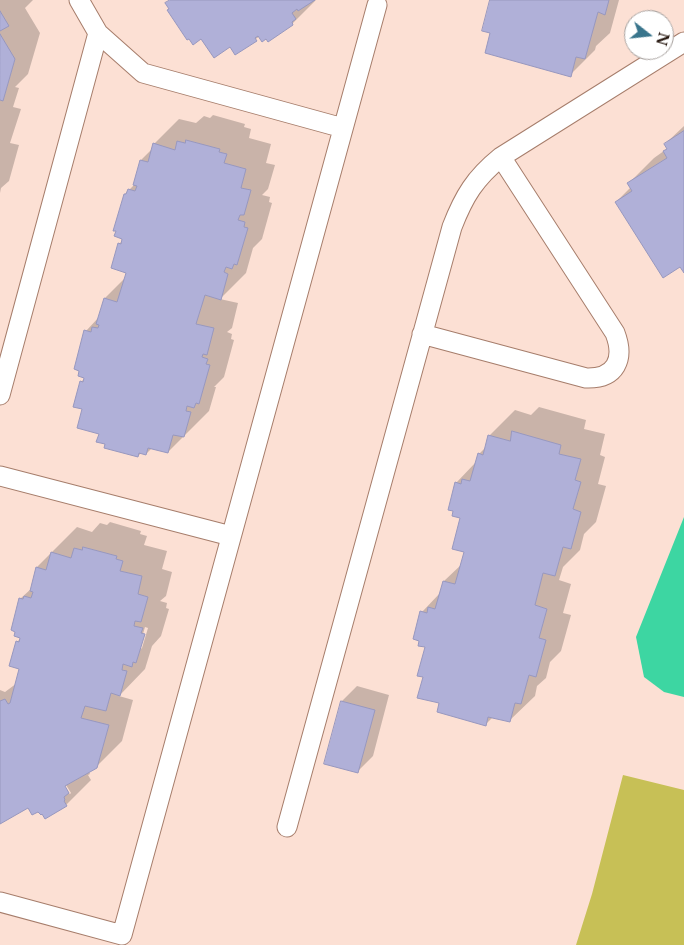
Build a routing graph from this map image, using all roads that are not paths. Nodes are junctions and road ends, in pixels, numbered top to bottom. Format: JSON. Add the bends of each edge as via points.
{"nodes":[{"id":1,"x":79,"y":0,"type":"edge"},
{"id":2,"x":376,"y":5,"type":"dead end"},
{"id":3,"x":98,"y":33,"type":"junction"},
{"id":4,"x":684,"y":42,"type":"edge"},
{"id":5,"x":343,"y":128,"type":"junction"},
{"id":6,"x":501,"y":157,"type":"junction"},
{"id":7,"x":422,"y":334,"type":"junction"},
{"id":8,"x":0,"y":395,"type":"edge"},
{"id":9,"x":0,"y":476,"type":"edge"},
{"id":10,"x":231,"y":536,"type":"junction"},
{"id":11,"x":287,"y":827,"type":"dead end"},
{"id":12,"x":0,"y":902,"type":"edge"}],
"edges":[{"from":1,"to":3,"type":"lane"},
{"from":2,"to":5,"type":"lane"},
{"from":3,"to":5,"type":"lane","via":[[143,73]]},
{"from":3,"to":8,"type":"lane"},
{"from":4,"to":6,"type":"lane"},
{"from":5,"to":10,"type":"lane"},
{"from":6,"to":7,"type":"lane","via":[[477,181],[459,210]]},
{"from":6,"to":7,"type":"lane","via":[[615,333],[619,348],[616,366],[604,376],[586,378]]},
{"from":7,"to":11,"type":"lane"},
{"from":9,"to":10,"type":"lane"},
{"from":10,"to":12,"type":"lane","via":[[122,935]]}]}
